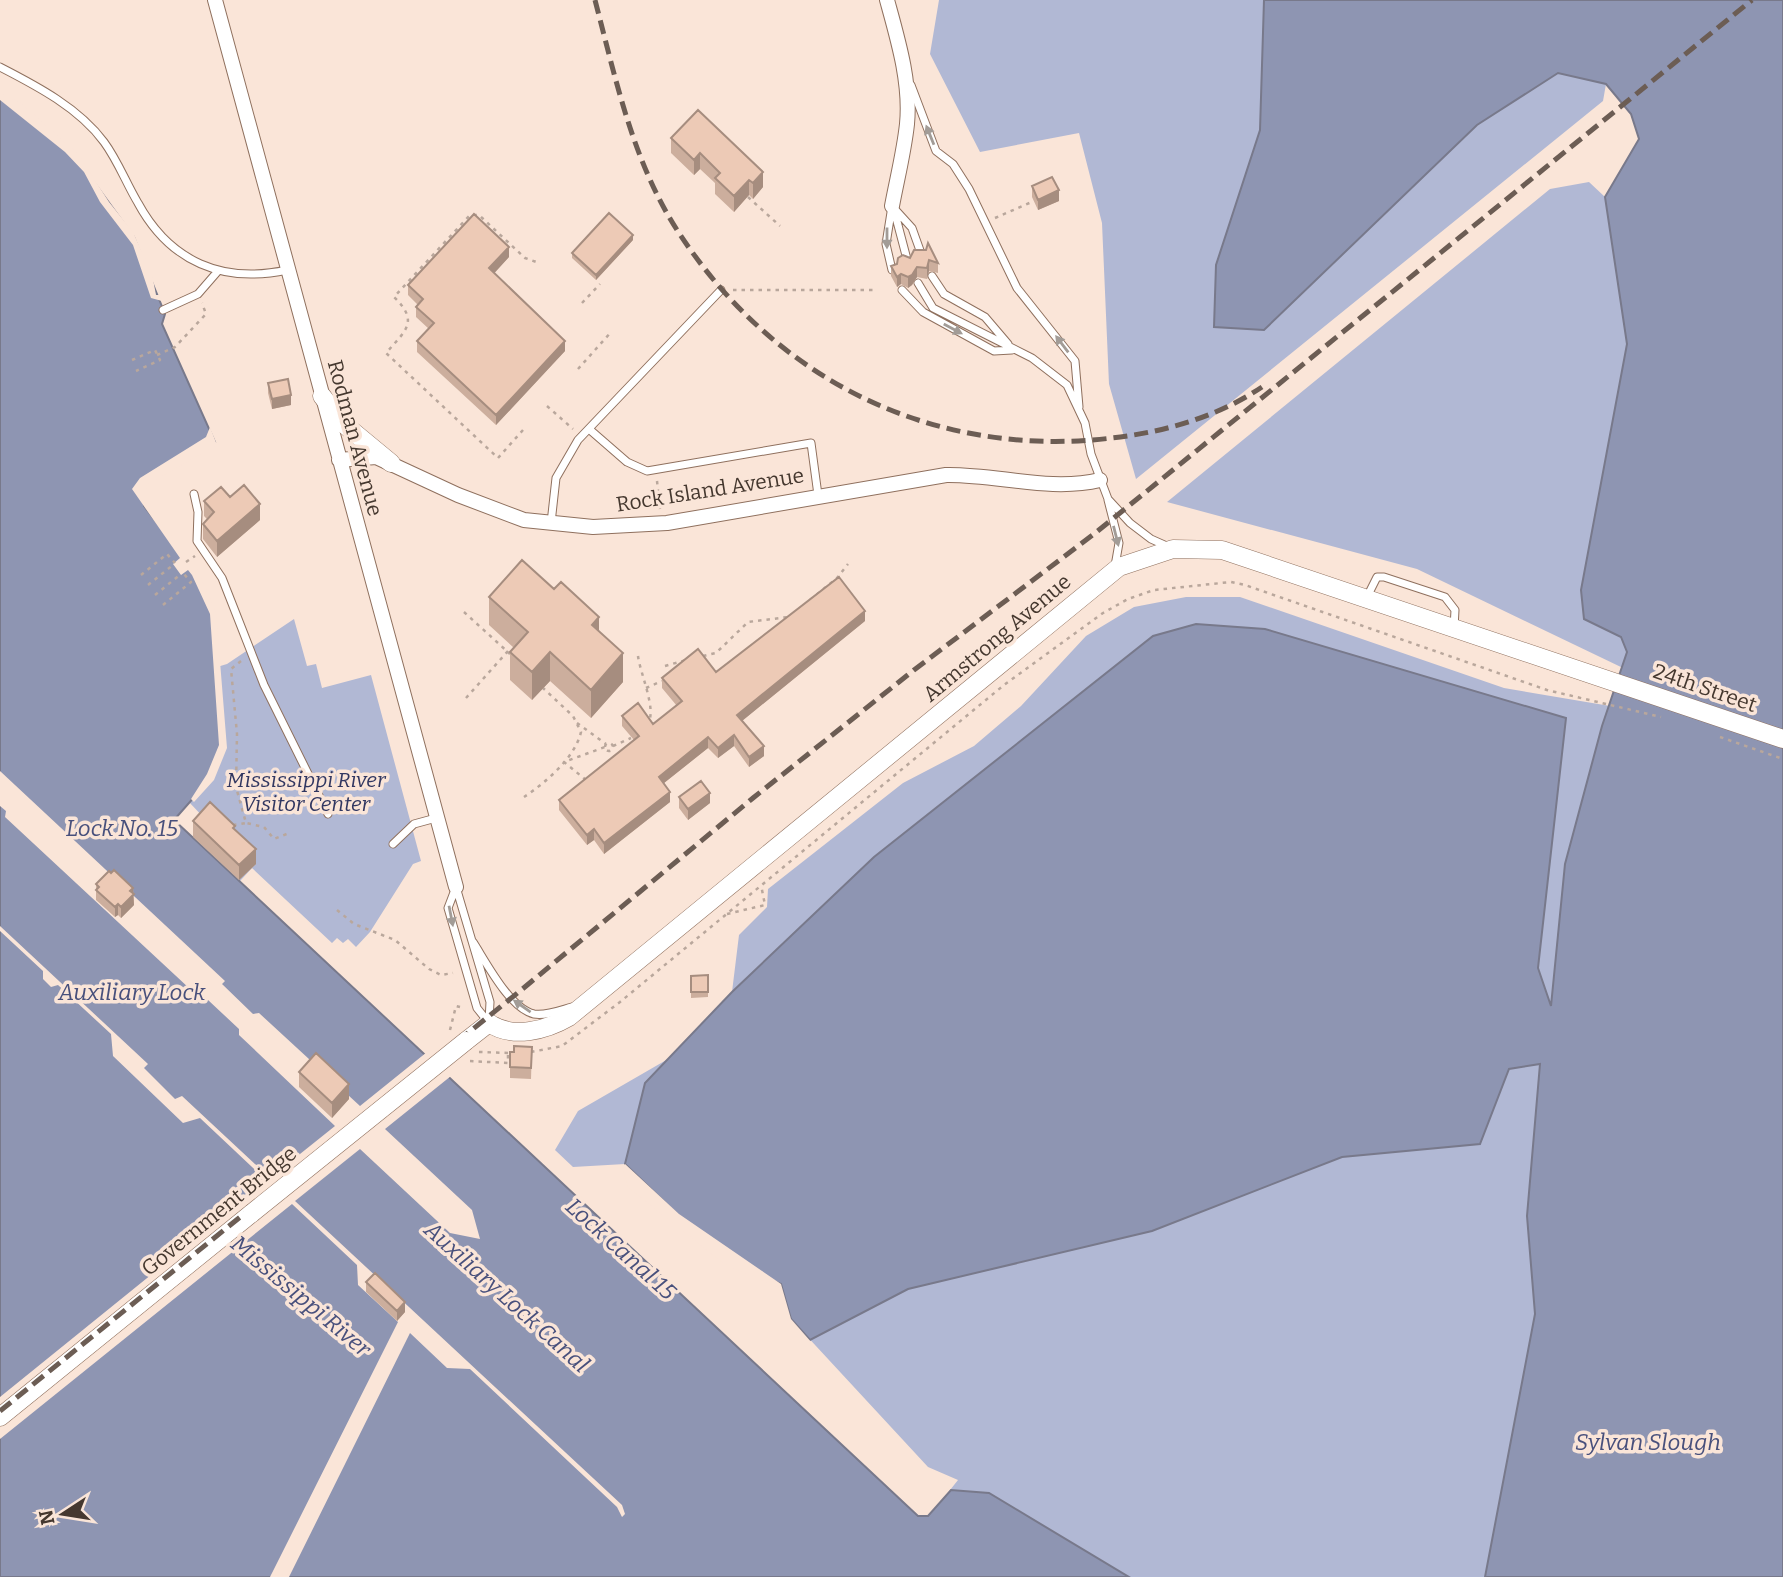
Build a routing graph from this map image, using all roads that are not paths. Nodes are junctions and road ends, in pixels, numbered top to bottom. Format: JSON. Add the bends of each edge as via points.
{"nodes":[{"id":1,"x":215,"y":0,"type":"edge"},
{"id":2,"x":887,"y":0,"type":"edge"},
{"id":3,"x":902,"y":61,"type":"junction"},
{"id":4,"x":0,"y":67,"type":"edge"},
{"id":5,"x":892,"y":206,"type":"junction"},
{"id":6,"x":922,"y":256,"type":"edge"},
{"id":7,"x":908,"y":263,"type":"edge"},
{"id":8,"x":287,"y":270,"type":"junction"},
{"id":9,"x":892,"y":270,"type":"edge"},
{"id":10,"x":218,"y":271,"type":"junction"},
{"id":11,"x":932,"y":276,"type":"dead end"},
{"id":12,"x":918,"y":283,"type":"dead end"},
{"id":13,"x":721,"y":290,"type":"road end"},
{"id":14,"x":902,"y":290,"type":"dead end"},
{"id":15,"x":163,"y":310,"type":"dead end"},
{"id":16,"x":1013,"y":350,"type":"junction"},
{"id":17,"x":322,"y":396,"type":"junction"},
{"id":18,"x":1079,"y":407,"type":"junction"},
{"id":19,"x":589,"y":429,"type":"junction"},
{"id":20,"x":339,"y":460,"type":"junction"},
{"id":21,"x":391,"y":463,"type":"junction"},
{"id":22,"x":1100,"y":480,"type":"junction"},
{"id":23,"x":194,"y":494,"type":"dead end"},
{"id":24,"x":818,"y":495,"type":"junction"},
{"id":25,"x":1108,"y":499,"type":"junction"},
{"id":26,"x":551,"y":524,"type":"junction"},
{"id":27,"x":1173,"y":549,"type":"junction"},
{"id":28,"x":1113,"y":573,"type":"junction"},
{"id":29,"x":1366,"y":599,"type":"junction"},
{"id":30,"x":1454,"y":628,"type":"junction"},
{"id":31,"x":1612,"y":681,"type":"joint"},
{"id":32,"x":1783,"y":739,"type":"edge"},
{"id":33,"x":328,"y":814,"type":"dead end"},
{"id":34,"x":436,"y":818,"type":"junction"},
{"id":35,"x":393,"y":844,"type":"dead end"},
{"id":36,"x":456,"y":887,"type":"junction"},
{"id":37,"x":473,"y":942,"type":"junction"},
{"id":38,"x":587,"y":1003,"type":"junction"},
{"id":39,"x":489,"y":1023,"type":"junction"},
{"id":40,"x":0,"y":1417,"type":"edge"}],
"edges":[{"from":1,"to":8,"type":"street","name":"Rodman Avenue"},
{"from":2,"to":3,"type":"street"},
{"from":3,"to":5,"type":"street","via":[[907,123]]},
{"from":18,"to":3,"type":"lane","one_way":true,"via":[[1075,361],[1017,288],[953,164],[936,151]]},
{"from":4,"to":10,"type":"lane","via":[[86,122],[114,157],[152,225],[197,264]]},
{"from":5,"to":6,"type":"lane","via":[[912,228]]},
{"from":5,"to":7,"type":"lane"},
{"from":5,"to":9,"type":"lane","one_way":true,"via":[[886,244]]},
{"from":8,"to":10,"type":"lane","via":[[249,276]]},
{"from":8,"to":17,"type":"street","name":"Rodman Avenue"},
{"from":10,"to":15,"type":"lane","via":[[198,293]]},
{"from":11,"to":16,"type":"lane","via":[[944,295],[985,317]]},
{"from":12,"to":16,"type":"lane","via":[[933,308]]},
{"from":13,"to":19,"type":"lane"},
{"from":14,"to":16,"type":"lane","one_way":true,"via":[[922,312],[994,351]]},
{"from":16,"to":18,"type":"lane","via":[[1048,368],[1067,385]]},
{"from":17,"to":20,"type":"street","name":"Rodman Avenue"},
{"from":17,"to":21,"type":"street","via":[[345,425]]},
{"from":18,"to":22,"type":"lane"},
{"from":19,"to":24,"type":"lane","via":[[627,462],[647,471],[811,443]]},
{"from":19,"to":26,"type":"lane","via":[[556,478]]},
{"from":20,"to":21,"type":"street","name":"Rock Island Avenue","via":[[368,455]]},
{"from":20,"to":34,"type":"street","name":"Rodman Avenue"},
{"from":21,"to":26,"type":"street","name":"Rock Island Avenue","via":[[458,495],[524,520]]},
{"from":22,"to":24,"type":"street","name":"Rock Island Avenue","via":[[1051,484],[946,475]]},
{"from":22,"to":25,"type":"lane"},
{"from":23,"to":33,"type":"lane","via":[[197,541],[222,578],[290,741]]},
{"from":24,"to":26,"type":"street","name":"Rock Island Avenue","via":[[661,524]]},
{"from":25,"to":27,"type":"lane","via":[[1130,523]]},
{"from":25,"to":28,"type":"lane","one_way":true,"via":[[1119,542]]},
{"from":27,"to":28,"type":"street","name":"Armstrong Avenue","via":[[1128,562]]},
{"from":27,"to":29,"type":"street","name":"Armstrong Avenue","via":[[1222,550]]},
{"from":28,"to":38,"type":"street","name":"Armstrong Avenue"},
{"from":29,"to":30,"type":"street","name":"Armstrong Avenue"},
{"from":29,"to":30,"type":"lane","via":[[1377,577],[1445,597],[1455,610]]},
{"from":30,"to":31,"type":"street","name":"Armstrong Avenue"},
{"from":31,"to":32,"type":"street","name":"24th Street"},
{"from":34,"to":35,"type":"lane","via":[[414,824]]},
{"from":34,"to":36,"type":"street","name":"Rodman Avenue"},
{"from":36,"to":37,"type":"lane","name":"Rodman Avenue"},
{"from":36,"to":39,"type":"lane","name":"Rodman Avenue","one_way":true,"via":[[448,908],[477,1008]]},
{"from":38,"to":37,"type":"lane","name":"Rodman Avenue","one_way":true,"via":[[542,1014],[525,1010],[509,995]]},
{"from":37,"to":39,"type":"lane","name":"Rodman Avenue","via":[[490,1002]]},
{"from":38,"to":39,"type":"street","name":"Armstrong Avenue","via":[[562,1021],[516,1033],[501,1032]]},
{"from":39,"to":40,"type":"street","name":"Government Bridge","bridge":true,"via":[[471,1046]]}]}
